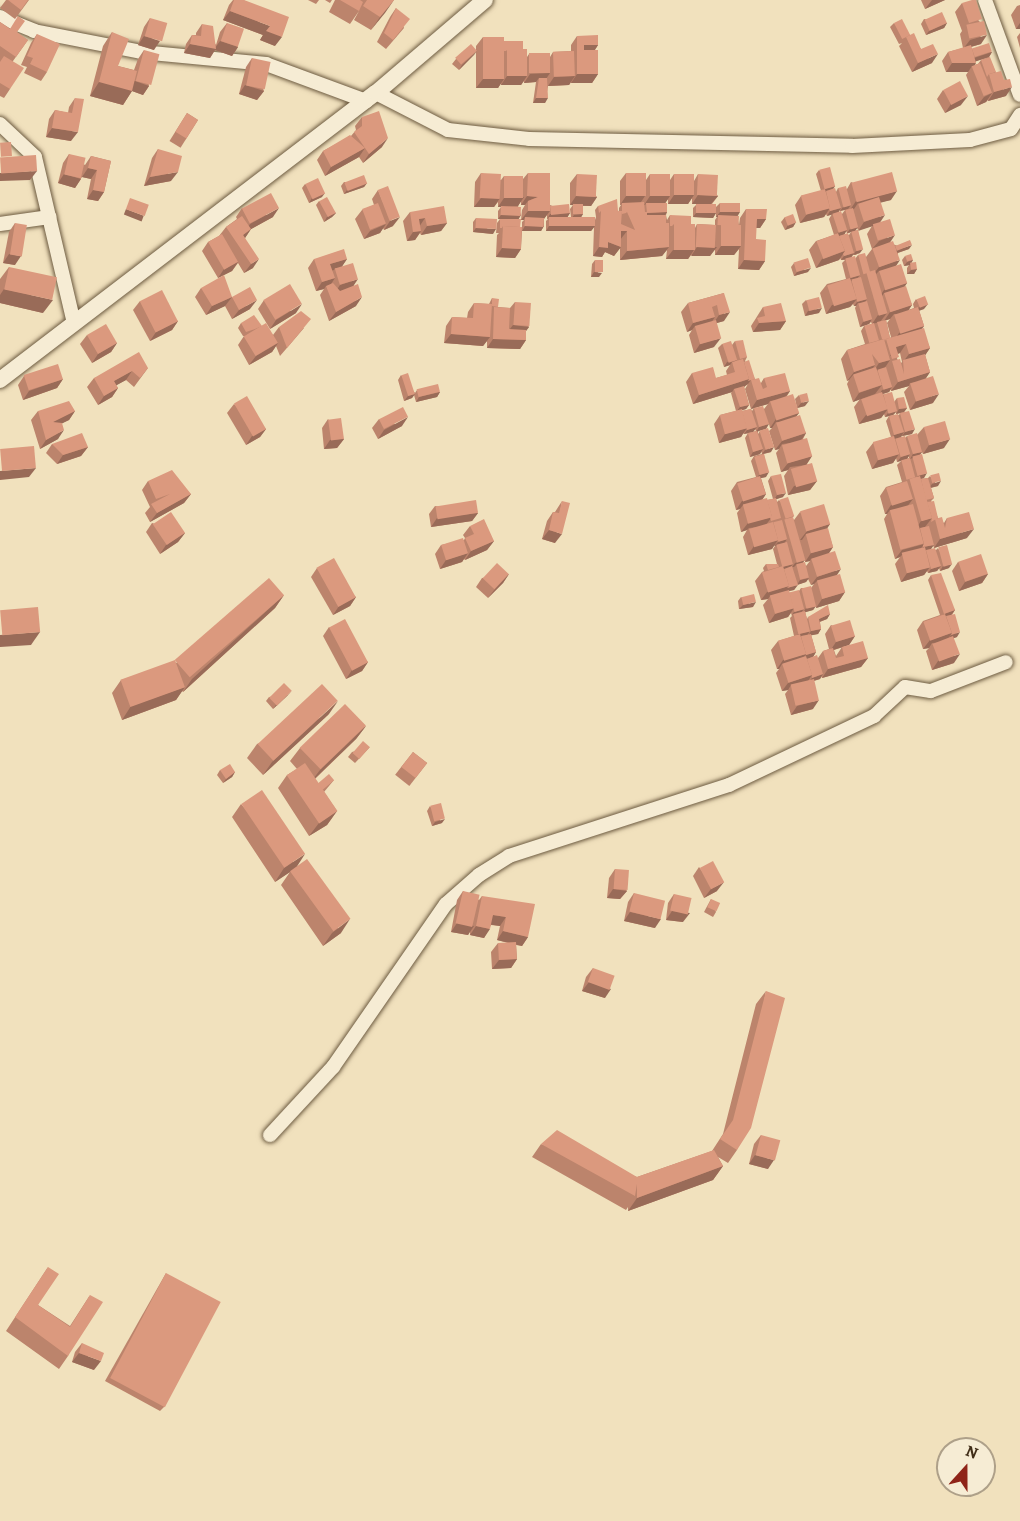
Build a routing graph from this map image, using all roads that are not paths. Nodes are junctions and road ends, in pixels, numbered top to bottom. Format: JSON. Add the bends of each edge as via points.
{"nodes":[{"id":1,"x":485,"y":0,"type":"edge"},
{"id":2,"x":985,"y":0,"type":"edge"},
{"id":3,"x":0,"y":17,"type":"edge"},
{"id":4,"x":1020,"y":95,"type":"edge"},
{"id":5,"x":371,"y":97,"type":"junction"},
{"id":6,"x":1020,"y":115,"type":"edge"},
{"id":7,"x":0,"y":124,"type":"edge"},
{"id":8,"x":17,"y":139,"type":"junction"},
{"id":9,"x":0,"y":140,"type":"edge"},
{"id":10,"x":51,"y":217,"type":"junction"},
{"id":11,"x":0,"y":224,"type":"edge"},
{"id":12,"x":74,"y":319,"type":"junction"},
{"id":13,"x":0,"y":380,"type":"edge"},
{"id":14,"x":1006,"y":662,"type":"dead end"},
{"id":15,"x":270,"y":1135,"type":"dead end"}],
"edges":[{"from":1,"to":5,"type":"street"},
{"from":2,"to":4,"type":"street"},
{"from":3,"to":5,"type":"street","via":[[34,31],[141,52],[266,64]]},
{"from":5,"to":6,"type":"street","via":[[448,130],[529,139],[852,146],[970,140],[1011,129]]},
{"from":5,"to":12,"type":"street"},
{"from":7,"to":8,"type":"street"},
{"from":8,"to":9,"type":"street"},
{"from":8,"to":10,"type":"street","via":[[35,157]]},
{"from":10,"to":11,"type":"street"},
{"from":10,"to":12,"type":"street"},
{"from":12,"to":13,"type":"street"},
{"from":14,"to":15,"type":"street","via":[[932,691],[906,687],[874,716],[729,785],[509,856],[479,875],[446,904],[333,1066]]}]}
